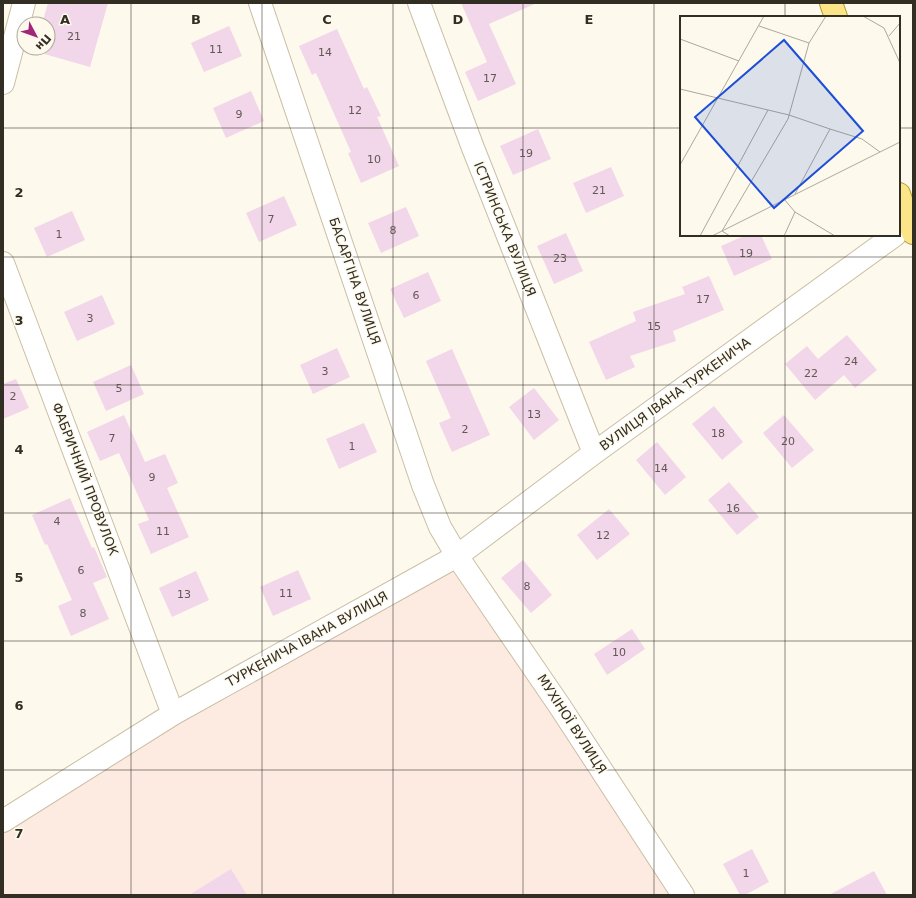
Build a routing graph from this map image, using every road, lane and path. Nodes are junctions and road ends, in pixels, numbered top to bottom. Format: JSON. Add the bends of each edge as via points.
{"nodes":[{"id":1,"x":24,"y":3,"type":"edge"},
{"id":2,"x":260,"y":3,"type":"edge"},
{"id":3,"x":419,"y":3,"type":"edge"},
{"id":4,"x":831,"y":3,"type":"edge"},
{"id":5,"x":836,"y":16,"type":"edge"},
{"id":6,"x":3,"y":83,"type":"edge"},
{"id":7,"x":900,"y":199,"type":"edge"},
{"id":8,"x":906,"y":229,"type":"edge"},
{"id":9,"x":896,"y":236,"type":"edge"},
{"id":10,"x":3,"y":263,"type":"edge"},
{"id":11,"x":594,"y":453,"type":"junction"},
{"id":12,"x":458,"y":556,"type":"junction"},
{"id":13,"x":170,"y":704,"type":"junction"},
{"id":14,"x":3,"y":821,"type":"edge"},
{"id":15,"x":683,"y":895,"type":"edge"}],
"edges":[{"from":1,"to":6,"type":"street"},
{"from":2,"to":12,"type":"street","name":"БАСАРГІНА ВУЛИЦЯ","via":[[423,485],[440,527]]},
{"from":3,"to":11,"type":"street","name":"ІСТРИНСЬКА ВУЛИЦЯ","via":[[473,148]]},
{"from":4,"to":5,"type":"main road"},
{"from":7,"to":8,"type":"main road"},
{"from":9,"to":11,"type":"street","name":"ВУЛИЦЯ ІВАНА ТУРКЕНИЧА"},
{"from":10,"to":13,"type":"street","name":"ФАБРИЧНИЙ ПРОВУЛОК"},
{"from":11,"to":12,"type":"street","name":"ВУЛИЦЯ ІВАНА ТУРКЕНИЧА"},
{"from":12,"to":13,"type":"street","name":"ТУРКЕНИЧА ІВАНА ВУЛИЦЯ"},
{"from":12,"to":15,"type":"street","name":"МУХІНОЇ ВУЛИЦЯ"},
{"from":13,"to":14,"type":"street","name":"ТУРКЕНИЧА ІВАНА ВУЛИЦЯ"}]}
